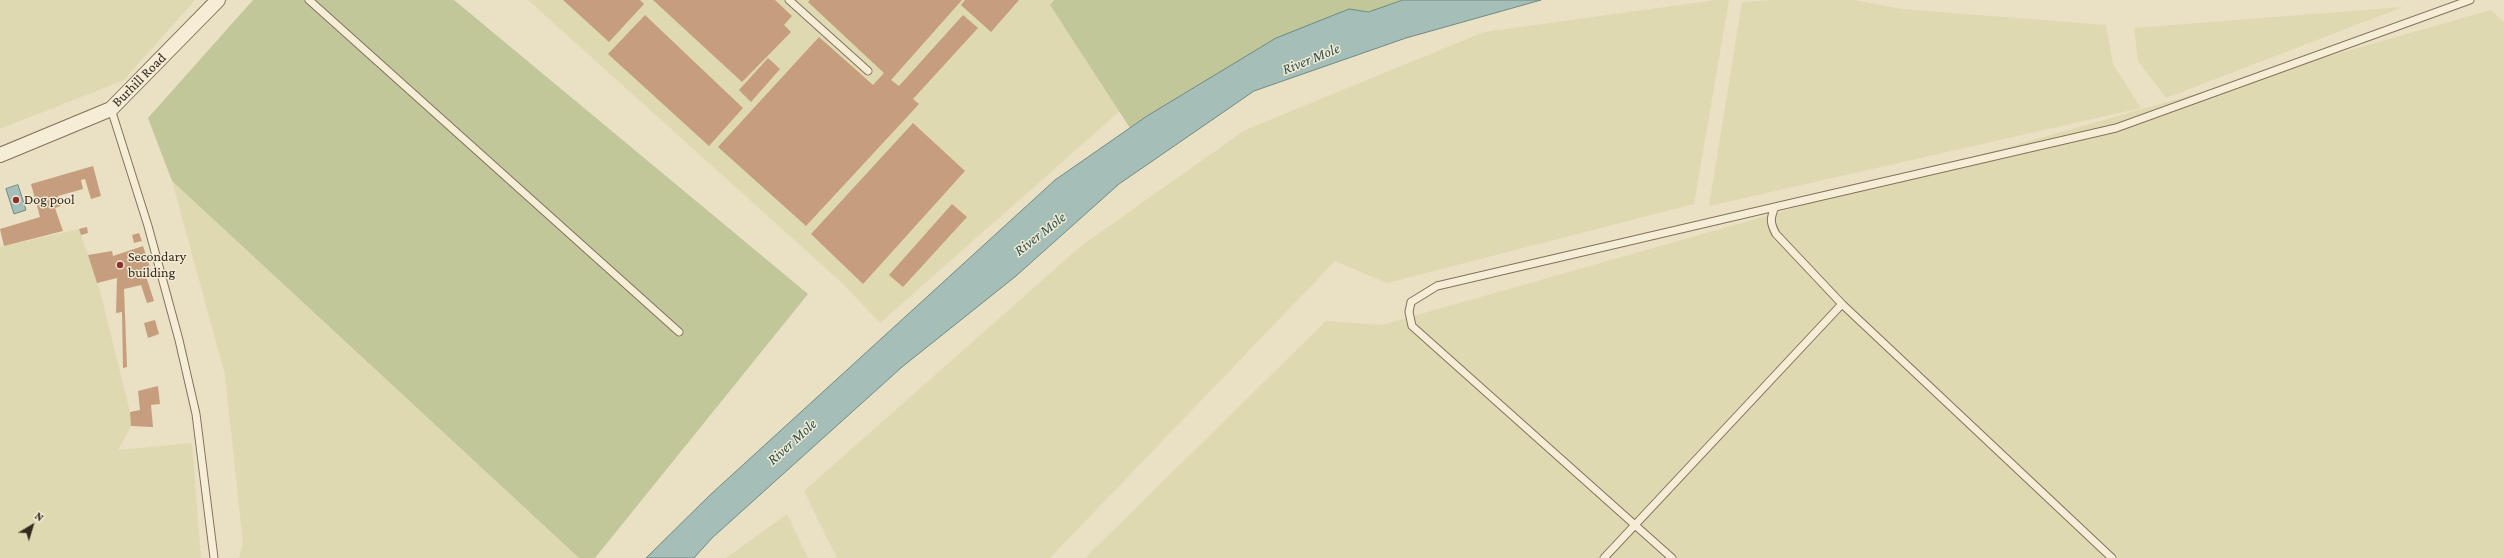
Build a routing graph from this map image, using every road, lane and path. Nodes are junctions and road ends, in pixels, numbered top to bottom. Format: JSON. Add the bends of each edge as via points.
{"nodes":[{"id":1,"x":218,"y":0,"type":"edge"},
{"id":2,"x":310,"y":0,"type":"edge"},
{"id":3,"x":789,"y":0,"type":"edge"},
{"id":4,"x":2470,"y":0,"type":"edge"},
{"id":5,"x":868,"y":71,"type":"dead end"},
{"id":6,"x":111,"y":109,"type":"junction"},
{"id":7,"x":0,"y":155,"type":"edge"},
{"id":8,"x":1775,"y":207,"type":"junction"},
{"id":9,"x":1842,"y":304,"type":"junction"},
{"id":10,"x":679,"y":332,"type":"dead end"},
{"id":11,"x":1634,"y":526,"type":"junction"},
{"id":12,"x":214,"y":558,"type":"edge"},
{"id":13,"x":1604,"y":558,"type":"edge"},
{"id":14,"x":1672,"y":558,"type":"edge"},
{"id":15,"x":2112,"y":558,"type":"edge"}],
"edges":[{"from":1,"to":6,"type":"street","name":"Burhill Road"},
{"from":2,"to":10,"type":"lane"},
{"from":3,"to":5,"type":"lane"},
{"from":4,"to":8,"type":"lane","via":[[2116,128]]},
{"from":6,"to":7,"type":"street","name":"Burhill Road"},
{"from":6,"to":12,"type":"lane","via":[[148,226],[196,414]]},
{"from":8,"to":9,"type":"lane","via":[[1770,216],[1776,234]]},
{"from":8,"to":11,"type":"lane","via":[[1437,286],[1411,302],[1409,312],[1412,326]]},
{"from":9,"to":11,"type":"lane"},
{"from":9,"to":15,"type":"lane"},
{"from":11,"to":13,"type":"lane"},
{"from":11,"to":14,"type":"lane"}]}
